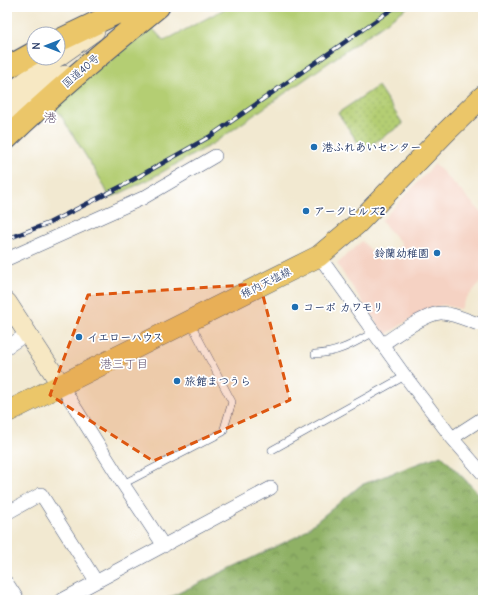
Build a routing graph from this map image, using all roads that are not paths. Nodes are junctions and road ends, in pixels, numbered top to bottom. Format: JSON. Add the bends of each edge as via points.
{"nodes":[{"id":1,"x":158,"y":7,"type":"edge"},
{"id":2,"x":127,"y":8,"type":"edge"},
{"id":3,"x":128,"y":31,"type":"junction"},
{"id":4,"x":66,"y":37,"type":"edge"},
{"id":5,"x":66,"y":51,"type":"edge"},
{"id":6,"x":26,"y":57,"type":"edge"},
{"id":7,"x":45,"y":66,"type":"edge"},
{"id":8,"x":7,"y":68,"type":"edge"},
{"id":9,"x":7,"y":95,"type":"edge"},
{"id":10,"x":483,"y":96,"type":"edge"},
{"id":11,"x":7,"y":114,"type":"edge"},
{"id":12,"x":7,"y":138,"type":"edge"},
{"id":13,"x":215,"y":156,"type":"dead end"},
{"id":14,"x":319,"y":256,"type":"junction"},
{"id":15,"x":7,"y":259,"type":"edge"},
{"id":16,"x":7,"y":302,"type":"edge"},
{"id":17,"x":190,"y":322,"type":"junction"},
{"id":18,"x":483,"y":323,"type":"edge"},
{"id":19,"x":374,"y":332,"type":"junction"},
{"id":20,"x":28,"y":333,"type":"junction"},
{"id":21,"x":383,"y":344,"type":"junction"},
{"id":22,"x":7,"y":347,"type":"edge"},
{"id":23,"x":316,"y":354,"type":"dead end"},
{"id":24,"x":405,"y":376,"type":"junction"},
{"id":25,"x":61,"y":386,"type":"junction"},
{"id":26,"x":7,"y":412,"type":"edge"},
{"id":27,"x":483,"y":418,"type":"edge"},
{"id":28,"x":452,"y":438,"type":"junction"},
{"id":29,"x":272,"y":450,"type":"dead end"},
{"id":30,"x":483,"y":474,"type":"edge"},
{"id":31,"x":123,"y":484,"type":"junction"},
{"id":32,"x":271,"y":488,"type":"dead end"},
{"id":33,"x":7,"y":513,"type":"edge"},
{"id":34,"x":164,"y":546,"type":"junction"},
{"id":35,"x":96,"y":581,"type":"junction"},
{"id":36,"x":7,"y":583,"type":"edge"},
{"id":37,"x":18,"y":600,"type":"edge"},
{"id":38,"x":62,"y":600,"type":"edge"}],
"edges":[{"from":1,"to":3,"type":"highway","name":"国道40号"},
{"from":2,"to":4,"type":"highway"},
{"from":2,"to":5,"type":"street"},
{"from":3,"to":11,"type":"street"},
{"from":3,"to":12,"type":"highway","name":"国道40号"},
{"from":6,"to":8,"type":"highway"},
{"from":7,"to":9,"type":"street"},
{"from":10,"to":14,"type":"main road","name":"稚内天塩線","via":[[357,224]]},
{"from":13,"to":15,"type":"street","via":[[143,198]]},
{"from":14,"to":17,"type":"main road","name":"稚内天塩線"},
{"from":14,"to":19,"type":"street"},
{"from":16,"to":20,"type":"street"},
{"from":17,"to":25,"type":"main road","name":"稚内天塩線"},
{"from":17,"to":31,"type":"lane","via":[[232,402],[223,432]]},
{"from":18,"to":21,"type":"street","via":[[478,324],[448,314],[436,314]]},
{"from":19,"to":21,"type":"street"},
{"from":19,"to":23,"type":"lane","via":[[341,350]]},
{"from":20,"to":22,"type":"street"},
{"from":20,"to":25,"type":"street"},
{"from":21,"to":24,"type":"street"},
{"from":24,"to":28,"type":"street"},
{"from":24,"to":29,"type":"lane"},
{"from":25,"to":26,"type":"main road","name":"稚内天塩線"},
{"from":25,"to":31,"type":"street"},
{"from":27,"to":28,"type":"street"},
{"from":28,"to":30,"type":"street"},
{"from":31,"to":34,"type":"street"},
{"from":32,"to":34,"type":"street"},
{"from":33,"to":35,"type":"street","via":[[41,494]]},
{"from":34,"to":35,"type":"street"},
{"from":35,"to":38,"type":"street"},
{"from":36,"to":37,"type":"street"}]}
